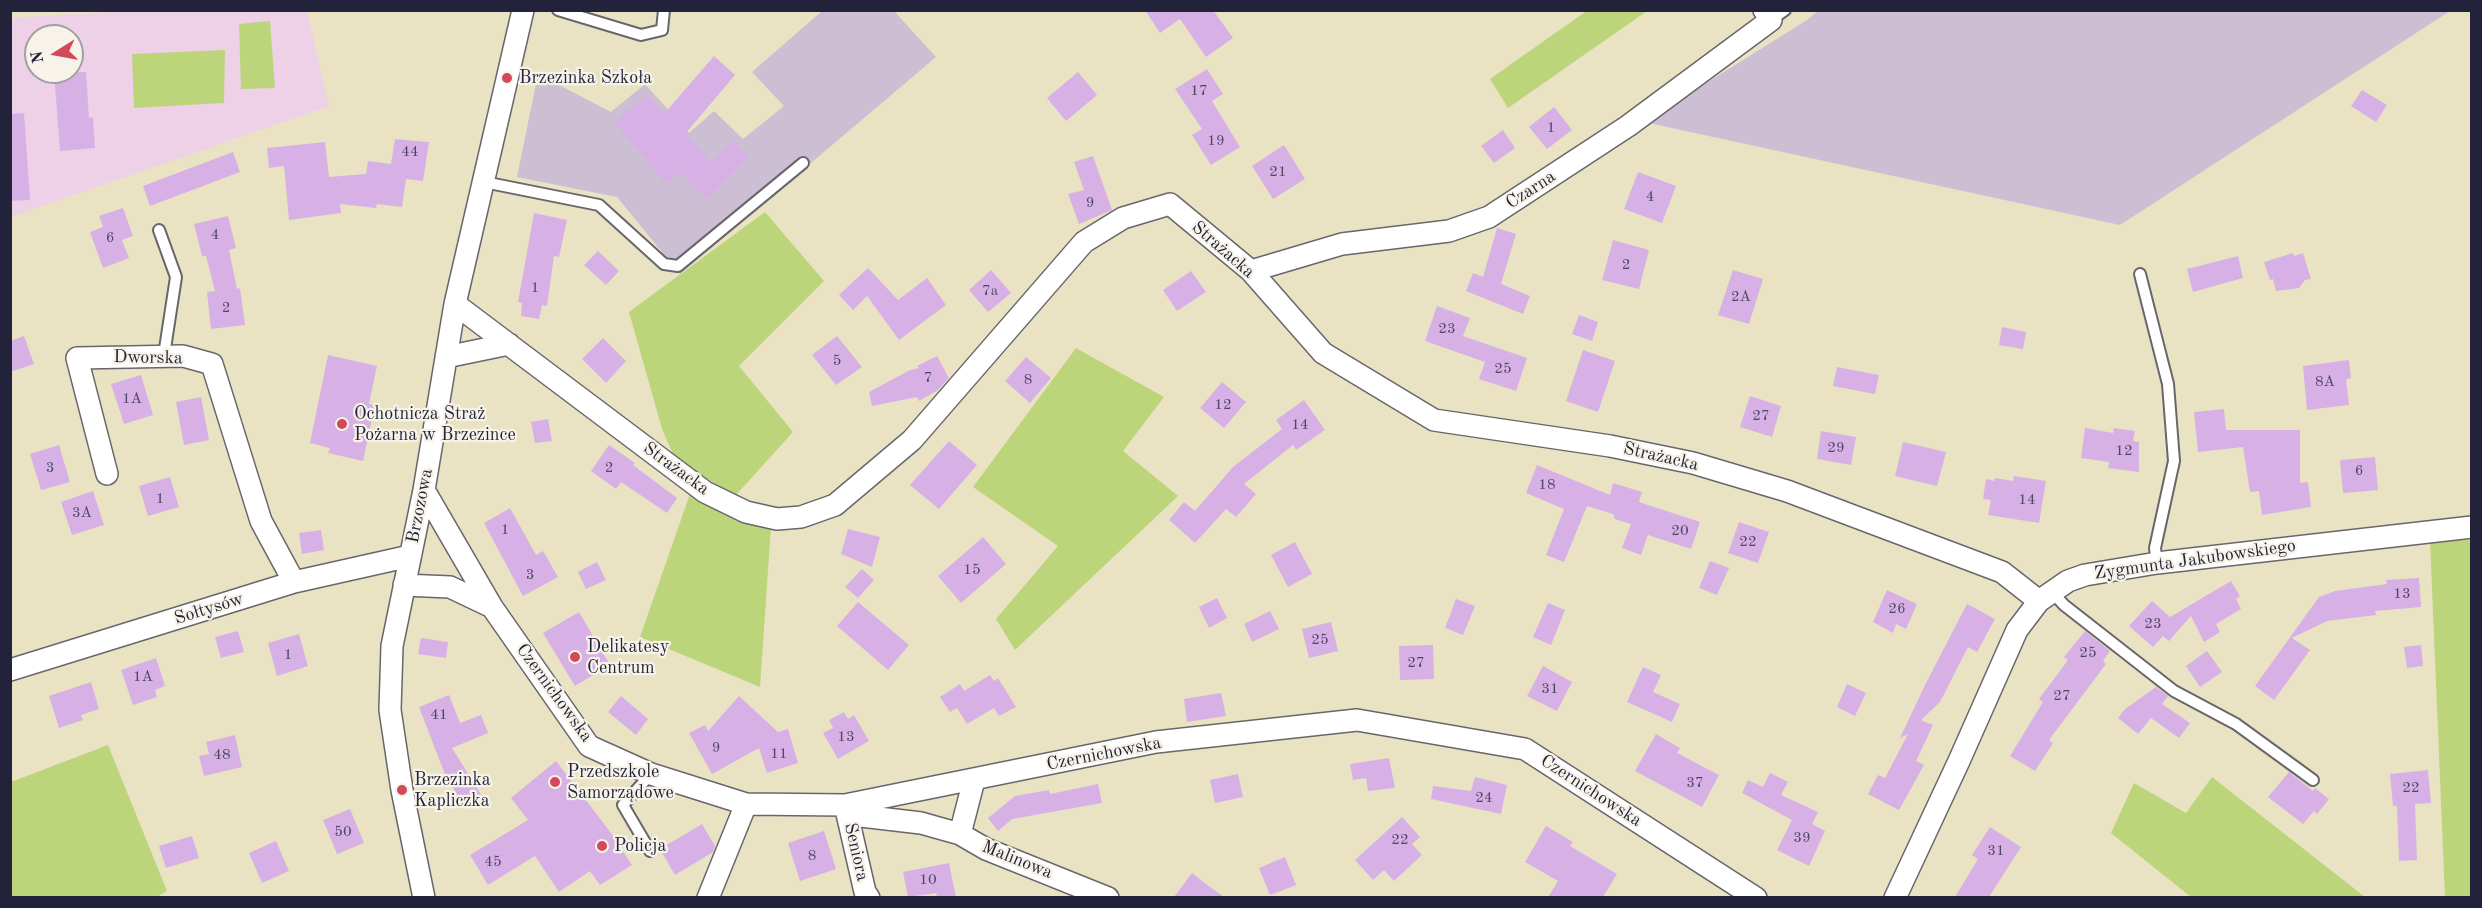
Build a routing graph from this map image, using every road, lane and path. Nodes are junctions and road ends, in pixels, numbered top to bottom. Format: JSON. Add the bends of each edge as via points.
{"nodes":[{"id":1,"x":523,"y":10,"type":"edge"},
{"id":2,"x":558,"y":10,"type":"edge"},
{"id":3,"x":664,"y":10,"type":"edge"},
{"id":4,"x":1774,"y":14,"type":"edge"},
{"id":5,"x":803,"y":162,"type":"dead end"},
{"id":6,"x":484,"y":182,"type":"junction"},
{"id":7,"x":159,"y":230,"type":"dead end"},
{"id":8,"x":1251,"y":271,"type":"junction"},
{"id":9,"x":2140,"y":274,"type":"dead end"},
{"id":10,"x":455,"y":304,"type":"junction"},
{"id":11,"x":509,"y":344,"type":"junction"},
{"id":12,"x":164,"y":355,"type":"junction"},
{"id":13,"x":446,"y":357,"type":"junction"},
{"id":14,"x":107,"y":474,"type":"dead end"},
{"id":15,"x":424,"y":490,"type":"junction"},
{"id":16,"x":2472,"y":527,"type":"edge"},
{"id":17,"x":410,"y":556,"type":"junction"},
{"id":18,"x":2157,"y":563,"type":"junction"},
{"id":19,"x":294,"y":582,"type":"junction"},
{"id":20,"x":404,"y":585,"type":"junction"},
{"id":21,"x":2045,"y":596,"type":"junction"},
{"id":22,"x":492,"y":607,"type":"junction"},
{"id":23,"x":10,"y":670,"type":"edge"},
{"id":24,"x":651,"y":774,"type":"junction"},
{"id":25,"x":974,"y":780,"type":"junction"},
{"id":26,"x":2313,"y":780,"type":"dead end"},
{"id":27,"x":746,"y":804,"type":"junction"},
{"id":28,"x":845,"y":806,"type":"junction"},
{"id":29,"x":960,"y":834,"type":"junction"},
{"id":30,"x":650,"y":851,"type":"dead end"},
{"id":31,"x":424,"y":897,"type":"edge"},
{"id":32,"x":708,"y":897,"type":"edge"},
{"id":33,"x":869,"y":897,"type":"edge"},
{"id":34,"x":1108,"y":897,"type":"edge"},
{"id":35,"x":1756,"y":897,"type":"edge"},
{"id":36,"x":1894,"y":897,"type":"edge"}],
"edges":[{"from":1,"to":6,"type":"street","name":"Brzozowa"},
{"from":2,"to":3,"type":"lane","via":[[641,35],[662,30]]},
{"from":4,"to":8,"type":"street","name":"Czarna","via":[[1628,126],[1489,217],[1449,231],[1342,244]]},
{"from":5,"to":6,"type":"lane","via":[[678,266],[664,264],[599,205]]},
{"from":6,"to":10,"type":"street","name":"Brzozowa"},
{"from":7,"to":12,"type":"lane","via":[[176,277]]},
{"from":8,"to":11,"type":"street","name":"Strażacka","via":[[1170,204],[1123,218],[1084,242],[912,440],[835,505],[801,517],[777,519],[746,512],[705,492]]},
{"from":8,"to":21,"type":"street","name":"Strażacka","via":[[1323,353],[1434,420],[1610,446],[1693,463],[1787,491],[2002,572]]},
{"from":9,"to":18,"type":"lane","via":[[2168,384],[2174,461],[2156,548]]},
{"from":10,"to":11,"type":"street","name":"Strażacka"},
{"from":10,"to":13,"type":"street","name":"Brzozowa"},
{"from":11,"to":13,"type":"street"},
{"from":12,"to":14,"type":"street","name":"Dworska","via":[[77,358]]},
{"from":12,"to":19,"type":"street","name":"Dworska","via":[[212,364],[261,521]]},
{"from":13,"to":15,"type":"street","name":"Brzozowa"},
{"from":15,"to":17,"type":"street","name":"Brzozowa"},
{"from":15,"to":22,"type":"street","name":"Czernichowska"},
{"from":16,"to":18,"type":"street","name":"Zygmunta Jakubowskiego"},
{"from":17,"to":19,"type":"street","name":"Sołtysów"},
{"from":17,"to":20,"type":"street","name":"Brzozowa"},
{"from":18,"to":21,"type":"street","name":"Zygmunta Jakubowskiego","via":[[2085,575]]},
{"from":19,"to":23,"type":"street","name":"Sołtysów"},
{"from":20,"to":22,"type":"street","name":"Czernichowska","via":[[450,587]]},
{"from":20,"to":31,"type":"street","name":"Brzozowa","via":[[392,646],[390,710]]},
{"from":21,"to":26,"type":"lane","via":[[2064,605],[2174,691],[2236,724]]},
{"from":21,"to":36,"type":"street","name":"Zygmunta Jakubowskiego","via":[[2017,630]]},
{"from":22,"to":24,"type":"street","name":"Czernichowska","via":[[589,746]]},
{"from":24,"to":27,"type":"street","name":"Czernichowska"},
{"from":24,"to":30,"type":"lane","via":[[623,805]]},
{"from":25,"to":28,"type":"street","name":"Czernichowska"},
{"from":25,"to":29,"type":"street","name":"Malinowa"},
{"from":25,"to":35,"type":"street","name":"Czernichowska","via":[[1156,742],[1357,720],[1525,749]]},
{"from":27,"to":28,"type":"street","name":"Czernichowska"},
{"from":27,"to":32,"type":"street"},
{"from":28,"to":29,"type":"street","name":"Malinowa","via":[[861,816],[921,823]]},
{"from":28,"to":33,"type":"street","name":"Seniora"},
{"from":29,"to":34,"type":"street","name":"Malinowa","via":[[986,849]]}]}
